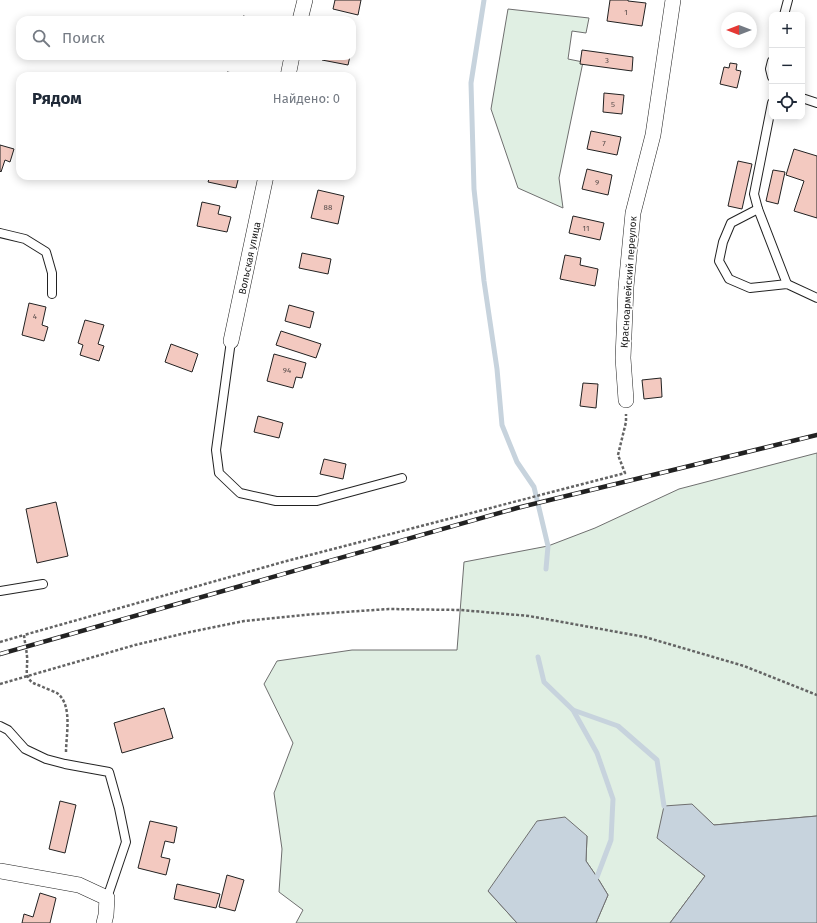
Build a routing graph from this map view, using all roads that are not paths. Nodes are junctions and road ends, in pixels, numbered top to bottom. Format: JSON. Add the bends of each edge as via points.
{"nodes":[{"id":1,"x":305,"y":0,"type":"edge"},
{"id":2,"x":672,"y":0,"type":"edge"},
{"id":3,"x":788,"y":0,"type":"edge"},
{"id":4,"x":785,"y":12,"type":"edge"},
{"id":5,"x":301,"y":16,"type":"edge"},
{"id":6,"x":291,"y":60,"type":"edge"},
{"id":7,"x":289,"y":72,"type":"edge"},
{"id":8,"x":805,"y":99,"type":"edge"},
{"id":9,"x":817,"y":103,"type":"edge"},
{"id":10,"x":769,"y":118,"type":"edge"},
{"id":11,"x":265,"y":180,"type":"edge"},
{"id":12,"x":758,"y":209,"type":"junction"},
{"id":13,"x":0,"y":233,"type":"edge"},
{"id":14,"x":787,"y":284,"type":"junction"},
{"id":15,"x":52,"y":294,"type":"dead end"},
{"id":16,"x":817,"y":298,"type":"edge"},
{"id":17,"x":231,"y":341,"type":"joint"},
{"id":18,"x":626,"y":400,"type":"road end"},
{"id":19,"x":402,"y":478,"type":"dead end"},
{"id":20,"x":43,"y":584,"type":"dead end"},
{"id":21,"x":0,"y":591,"type":"edge"},
{"id":22,"x":0,"y":726,"type":"edge"},
{"id":23,"x":0,"y":871,"type":"edge"},
{"id":24,"x":107,"y":898,"type":"junction"},
{"id":25,"x":104,"y":923,"type":"edge"}],
"edges":[{"from":1,"to":5,"type":"street"},
{"from":2,"to":18,"type":"street","name":"Красноармейский переулок","via":[[653,135],[632,213],[623,358]]},
{"from":3,"to":4,"type":"lane"},
{"from":6,"to":7,"type":"street"},
{"from":8,"to":9,"type":"lane"},
{"from":10,"to":12,"type":"lane","via":[[754,194]]},
{"from":11,"to":17,"type":"street","name":"Вольская улица"},
{"from":12,"to":14,"type":"lane"},
{"from":12,"to":14,"type":"lane","via":[[732,223],[723,242],[719,261],[730,279],[750,288]]},
{"from":13,"to":15,"type":"lane","via":[[25,239],[46,252],[52,273]]},
{"from":14,"to":16,"type":"lane"},
{"from":17,"to":19,"type":"lane","via":[[216,450],[219,473],[240,493],[276,501],[317,501]]},
{"from":20,"to":21,"type":"lane"},
{"from":22,"to":24,"type":"lane","via":[[8,730],[25,749],[46,759],[109,772],[126,842]]},
{"from":23,"to":24,"type":"street","via":[[79,885]]},
{"from":24,"to":25,"type":"street"}]}
